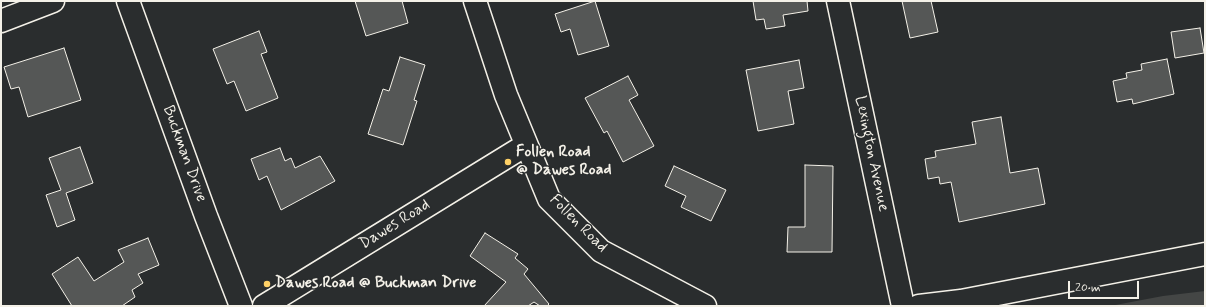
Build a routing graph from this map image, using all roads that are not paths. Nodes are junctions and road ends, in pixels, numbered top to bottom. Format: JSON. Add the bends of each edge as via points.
{"nodes":[{"id":1,"x":53,"y":1,"type":"edge"},
{"id":2,"x":128,"y":1,"type":"edge"},
{"id":3,"x":475,"y":1,"type":"edge"},
{"id":4,"x":838,"y":1,"type":"edge"},
{"id":5,"x":1,"y":21,"type":"edge"},
{"id":6,"x":526,"y":145,"type":"junction"},
{"id":7,"x":1205,"y":254,"type":"edge"},
{"id":8,"x":241,"y":306,"type":"edge"},
{"id":9,"x":264,"y":306,"type":"edge"},
{"id":10,"x":705,"y":306,"type":"edge"},
{"id":11,"x":903,"y":306,"type":"edge"},
{"id":12,"x":919,"y":306,"type":"edge"}],
"edges":[{"from":1,"to":5,"type":"street"},
{"from":2,"to":8,"type":"street","name":"Buckman Drive"},
{"from":3,"to":6,"type":"street","name":"Follen Road","via":[[506,95]]},
{"from":4,"to":11,"type":"street","name":"Lexington Avenue"},
{"from":6,"to":9,"type":"street","name":"Dawes Road"},
{"from":6,"to":10,"type":"street","name":"Follen Road","via":[[549,199],[601,251]]},
{"from":7,"to":12,"type":"street","via":[[961,301]]}]}
